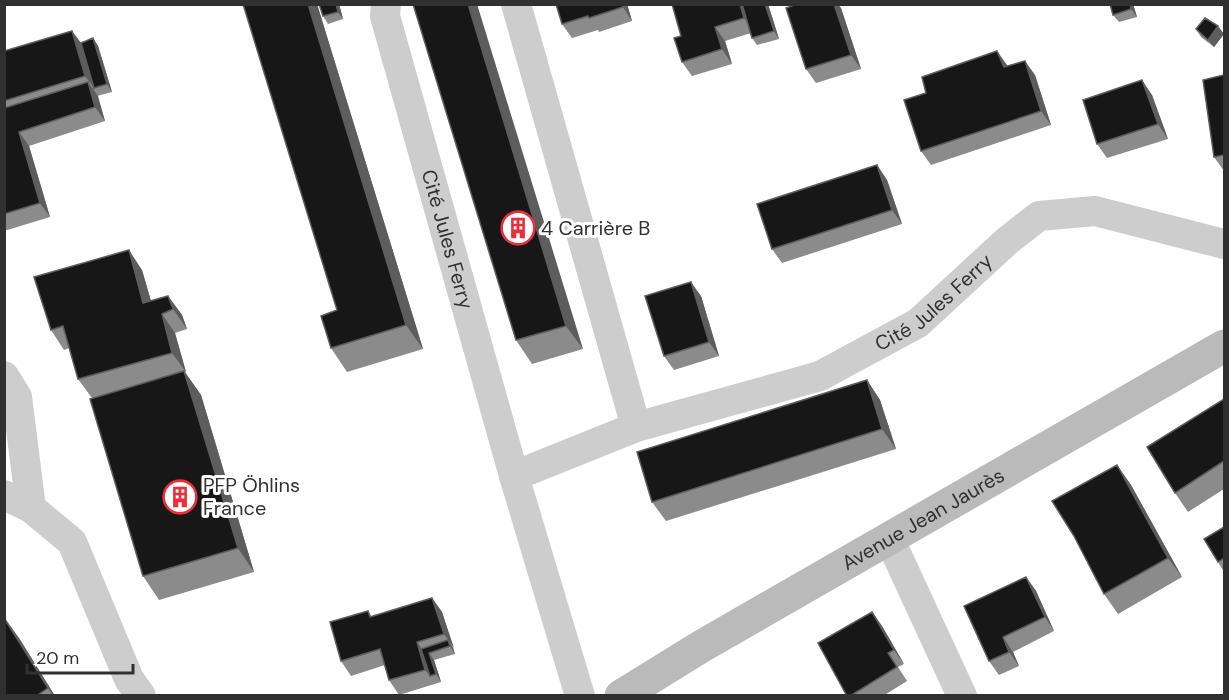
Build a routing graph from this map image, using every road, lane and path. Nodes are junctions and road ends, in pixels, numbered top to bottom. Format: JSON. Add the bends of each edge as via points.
{"nodes":[{"id":1,"x":387,"y":4,"type":"edge"},
{"id":2,"x":516,"y":4,"type":"edge"},
{"id":3,"x":1224,"y":244,"type":"edge"},
{"id":4,"x":1224,"y":346,"type":"edge"},
{"id":5,"x":4,"y":376,"type":"edge"},
{"id":6,"x":636,"y":427,"type":"junction"},
{"id":7,"x":514,"y":476,"type":"junction"},
{"id":8,"x":4,"y":495,"type":"edge"},
{"id":9,"x":31,"y":508,"type":"junction"},
{"id":10,"x":889,"y":538,"type":"junction"},
{"id":11,"x":141,"y":696,"type":"edge"},
{"id":12,"x":580,"y":696,"type":"edge"},
{"id":13,"x":621,"y":696,"type":"edge"},
{"id":14,"x":962,"y":696,"type":"edge"}],
"edges":[{"from":1,"to":7,"type":"street","name":"Cité Jules Ferry","via":[[386,16]]},
{"from":2,"to":6,"type":"street"},
{"from":3,"to":6,"type":"street","name":"Cité Jules Ferry","via":[[1095,211],[1039,216],[918,323],[820,376]]},
{"from":4,"to":10,"type":"street","name":"Avenue Jean Jaurès"},
{"from":5,"to":9,"type":"street","via":[[17,397]]},
{"from":6,"to":7,"type":"street","name":"Cité Jules Ferry"},
{"from":7,"to":12,"type":"street","name":"Cité Jules Ferry"},
{"from":8,"to":9,"type":"street"},
{"from":9,"to":11,"type":"street","via":[[72,542],[129,680]]},
{"from":10,"to":13,"type":"street","name":"Avenue Jean Jaurès"},
{"from":10,"to":14,"type":"street"}]}
